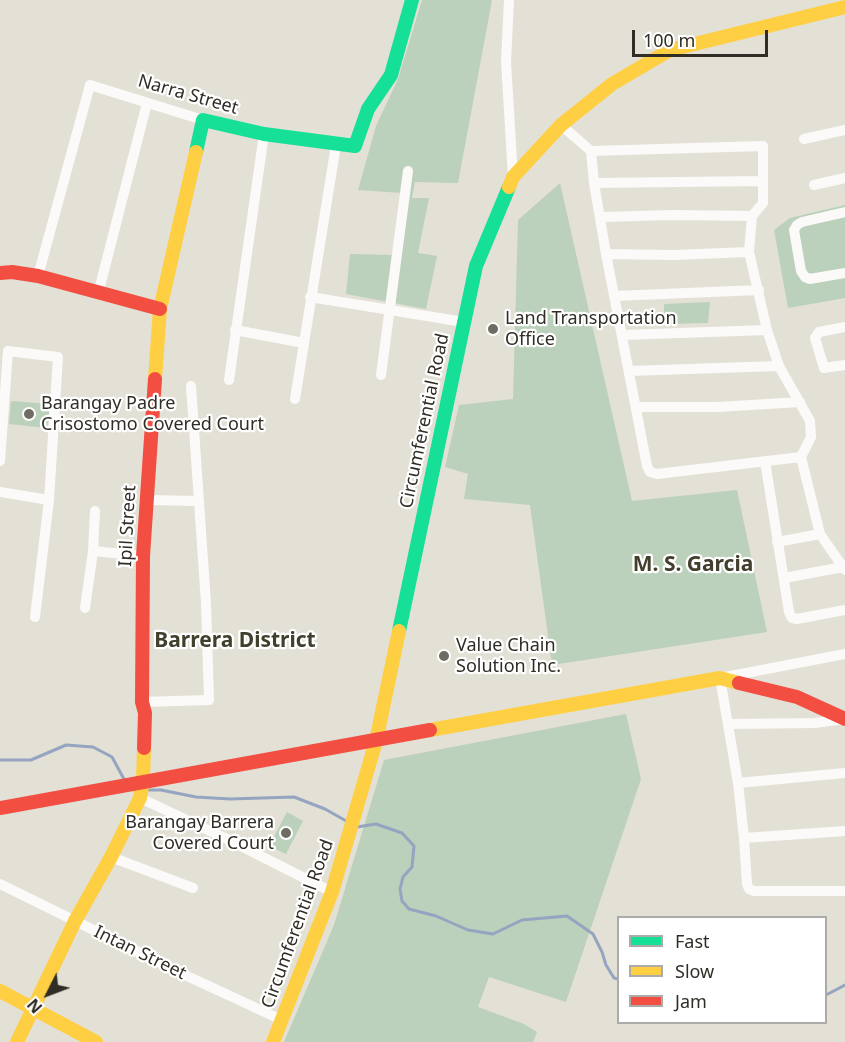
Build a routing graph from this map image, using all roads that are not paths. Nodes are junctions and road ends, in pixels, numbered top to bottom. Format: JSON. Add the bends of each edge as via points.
{"nodes":[{"id":1,"x":412,"y":0,"type":"edge"},
{"id":2,"x":509,"y":0,"type":"edge"},
{"id":3,"x":845,"y":7,"type":"edge"},
{"id":4,"x":147,"y":103,"type":"junction"},
{"id":5,"x":203,"y":120,"type":"junction"},
{"id":6,"x":561,"y":125,"type":"junction"},
{"id":7,"x":845,"y":130,"type":"edge"},
{"id":8,"x":264,"y":134,"type":"junction"},
{"id":9,"x":804,"y":139,"type":"dead end"},
{"id":10,"x":336,"y":145,"type":"junction"},
{"id":11,"x":591,"y":151,"type":"junction"},
{"id":12,"x":408,"y":171,"type":"dead end"},
{"id":13,"x":513,"y":177,"type":"junction"},
{"id":14,"x":845,"y":178,"type":"edge"},
{"id":15,"x":763,"y":181,"type":"junction"},
{"id":16,"x":594,"y":183,"type":"junction"},
{"id":17,"x":814,"y":185,"type":"dead end"},
{"id":18,"x":845,"y":212,"type":"edge"},
{"id":19,"x":752,"y":216,"type":"junction"},
{"id":20,"x":601,"y":217,"type":"junction"},
{"id":21,"x":749,"y":252,"type":"junction"},
{"id":22,"x":606,"y":254,"type":"junction"},
{"id":23,"x":0,"y":273,"type":"edge"},
{"id":24,"x":845,"y":273,"type":"edge"},
{"id":25,"x":38,"y":276,"type":"junction"},
{"id":26,"x":759,"y":290,"type":"junction"},
{"id":27,"x":98,"y":294,"type":"junction"},
{"id":28,"x":614,"y":296,"type":"junction"},
{"id":29,"x":310,"y":297,"type":"junction"},
{"id":30,"x":160,"y":309,"type":"junction"},
{"id":31,"x":390,"y":310,"type":"junction"},
{"id":32,"x":464,"y":322,"type":"junction"},
{"id":33,"x":845,"y":327,"type":"edge"},
{"id":34,"x":234,"y":330,"type":"junction"},
{"id":35,"x":767,"y":330,"type":"junction"},
{"id":36,"x":622,"y":334,"type":"junction"},
{"id":37,"x":304,"y":343,"type":"junction"},
{"id":38,"x":845,"y":365,"type":"edge"},
{"id":39,"x":779,"y":366,"type":"junction"},
{"id":40,"x":629,"y":371,"type":"junction"},
{"id":41,"x":381,"y":375,"type":"dead end"},
{"id":42,"x":229,"y":380,"type":"dead end"},
{"id":43,"x":191,"y":387,"type":"dead end"},
{"id":44,"x":295,"y":399,"type":"dead end"},
{"id":45,"x":800,"y":402,"type":"junction"},
{"id":46,"x":637,"y":406,"type":"junction"},
{"id":47,"x":801,"y":457,"type":"junction"},
{"id":48,"x":0,"y":461,"type":"edge"},
{"id":49,"x":765,"y":461,"type":"junction"},
{"id":50,"x":0,"y":492,"type":"edge"},
{"id":51,"x":49,"y":500,"type":"junction"},
{"id":52,"x":146,"y":500,"type":"junction"},
{"id":53,"x":198,"y":501,"type":"junction"},
{"id":54,"x":94,"y":511,"type":"dead end"},
{"id":55,"x":820,"y":534,"type":"junction"},
{"id":56,"x":777,"y":542,"type":"junction"},
{"id":57,"x":93,"y":551,"type":"junction"},
{"id":58,"x":143,"y":556,"type":"junction"},
{"id":59,"x":844,"y":569,"type":"edge"},
{"id":60,"x":784,"y":578,"type":"junction"},
{"id":61,"x":85,"y":608,"type":"dead end"},
{"id":62,"x":845,"y":610,"type":"edge"},
{"id":63,"x":35,"y":617,"type":"dead end"},
{"id":64,"x":845,"y":654,"type":"edge"},
{"id":65,"x":720,"y":678,"type":"junction"},
{"id":66,"x":142,"y":702,"type":"junction"},
{"id":67,"x":845,"y":719,"type":"edge"},
{"id":68,"x":728,"y":724,"type":"junction"},
{"id":69,"x":376,"y":741,"type":"junction"},
{"id":70,"x":845,"y":773,"type":"edge"},
{"id":71,"x":143,"y":781,"type":"junction"},
{"id":72,"x":738,"y":783,"type":"junction"},
{"id":73,"x":140,"y":798,"type":"junction"},
{"id":74,"x":0,"y":808,"type":"edge"},
{"id":75,"x":845,"y":831,"type":"edge"},
{"id":76,"x":744,"y":838,"type":"junction"},
{"id":77,"x":111,"y":857,"type":"junction"},
{"id":78,"x":0,"y":884,"type":"edge"},
{"id":79,"x":194,"y":888,"type":"dead end"},
{"id":80,"x":845,"y":891,"type":"edge"},
{"id":81,"x":332,"y":892,"type":"junction"},
{"id":82,"x":75,"y":921,"type":"junction"},
{"id":83,"x":0,"y":991,"type":"edge"},
{"id":84,"x":32,"y":1008,"type":"junction"},
{"id":85,"x":282,"y":1020,"type":"junction"},
{"id":86,"x":16,"y":1042,"type":"edge"},
{"id":87,"x":96,"y":1042,"type":"edge"},
{"id":88,"x":273,"y":1042,"type":"edge"}],
"edges":[{"from":1,"to":10,"type":"street","via":[[391,75],[368,109],[355,146]]},
{"from":2,"to":13,"type":"street","via":[[506,62]]},
{"from":3,"to":6,"type":"street","name":"Circumferential Road","via":[[670,50],[612,84]]},
{"from":4,"to":5,"type":"street","name":"Narra Street"},
{"from":4,"to":25,"type":"street","name":"Narra Street","via":[[90,85]]},
{"from":4,"to":27,"type":"street"},
{"from":5,"to":8,"type":"street","name":"Narra Street"},
{"from":5,"to":30,"type":"street","name":"Ipil Street"},
{"from":6,"to":11,"type":"street"},
{"from":6,"to":13,"type":"street","name":"Circumferential Road"},
{"from":7,"to":9,"type":"street"},
{"from":8,"to":10,"type":"street","name":"Narra Street"},
{"from":8,"to":34,"type":"street"},
{"from":10,"to":29,"type":"street"},
{"from":11,"to":15,"type":"street","via":[[763,146]]},
{"from":11,"to":16,"type":"street"},
{"from":12,"to":31,"type":"street"},
{"from":13,"to":32,"type":"street","name":"Circumferential Road","via":[[476,266]]},
{"from":14,"to":17,"type":"street"},
{"from":15,"to":16,"type":"street"},
{"from":15,"to":19,"type":"street","via":[[763,203]]},
{"from":16,"to":20,"type":"street"},
{"from":18,"to":24,"type":"street","via":[[801,222],[794,230],[805,277]]},
{"from":19,"to":20,"type":"street"},
{"from":19,"to":21,"type":"street"},
{"from":20,"to":22,"type":"street"},
{"from":21,"to":22,"type":"street"},
{"from":21,"to":26,"type":"street"},
{"from":22,"to":28,"type":"street"},
{"from":23,"to":25,"type":"street"},
{"from":25,"to":27,"type":"street"},
{"from":26,"to":28,"type":"street"},
{"from":26,"to":35,"type":"street"},
{"from":27,"to":30,"type":"street"},
{"from":28,"to":36,"type":"street"},
{"from":29,"to":31,"type":"street"},
{"from":29,"to":37,"type":"street"},
{"from":30,"to":52,"type":"street","name":"Ipil Street"},
{"from":31,"to":32,"type":"street"},
{"from":31,"to":41,"type":"street"},
{"from":32,"to":69,"type":"street","name":"Circumferential Road"},
{"from":33,"to":38,"type":"street","via":[[819,332],[815,338],[824,368]]},
{"from":34,"to":37,"type":"street"},
{"from":34,"to":42,"type":"street"},
{"from":35,"to":36,"type":"street"},
{"from":35,"to":39,"type":"street"},
{"from":36,"to":40,"type":"street"},
{"from":37,"to":44,"type":"street"},
{"from":39,"to":40,"type":"street"},
{"from":39,"to":45,"type":"street"},
{"from":40,"to":46,"type":"street"},
{"from":43,"to":53,"type":"street"},
{"from":45,"to":46,"type":"street"},
{"from":45,"to":47,"type":"street","via":[[810,421],[810,437]]},
{"from":46,"to":49,"type":"street","via":[[650,472]]},
{"from":47,"to":49,"type":"street"},
{"from":47,"to":55,"type":"street"},
{"from":48,"to":51,"type":"street","via":[[8,351],[58,357]]},
{"from":49,"to":56,"type":"street"},
{"from":50,"to":51,"type":"street"},
{"from":51,"to":63,"type":"street"},
{"from":52,"to":53,"type":"street"},
{"from":52,"to":58,"type":"street","name":"Ipil Street"},
{"from":53,"to":66,"type":"street","via":[[209,700]]},
{"from":54,"to":57,"type":"street"},
{"from":55,"to":56,"type":"street"},
{"from":55,"to":59,"type":"street"},
{"from":56,"to":60,"type":"street"},
{"from":57,"to":58,"type":"street"},
{"from":57,"to":61,"type":"street"},
{"from":58,"to":66,"type":"street","name":"Ipil Street"},
{"from":59,"to":60,"type":"street"},
{"from":60,"to":62,"type":"street","via":[[792,618]]},
{"from":64,"to":65,"type":"street"},
{"from":65,"to":67,"type":"street","via":[[797,697]]},
{"from":65,"to":68,"type":"street"},
{"from":65,"to":69,"type":"street"},
{"from":66,"to":71,"type":"street","name":"Ipil Street"},
{"from":67,"to":68,"type":"street"},
{"from":68,"to":72,"type":"street"},
{"from":69,"to":71,"type":"street"},
{"from":69,"to":81,"type":"street","name":"Circumferential Road"},
{"from":70,"to":72,"type":"street"},
{"from":71,"to":73,"type":"street","name":"Ipil Street"},
{"from":71,"to":74,"type":"street"},
{"from":72,"to":76,"type":"street"},
{"from":73,"to":77,"type":"street","name":"Ipil Street"},
{"from":73,"to":81,"type":"street"},
{"from":75,"to":76,"type":"street"},
{"from":76,"to":80,"type":"street","via":[[749,889]]},
{"from":77,"to":79,"type":"street"},
{"from":77,"to":82,"type":"street","name":"Ipil Street"},
{"from":78,"to":82,"type":"street","name":"Intan Street"},
{"from":81,"to":85,"type":"street","name":"Circumferential Road"},
{"from":82,"to":84,"type":"street","name":"Ipil Street"},
{"from":82,"to":85,"type":"street","name":"Intan Street"},
{"from":83,"to":84,"type":"street"},
{"from":84,"to":86,"type":"street","name":"Ipil Street"},
{"from":84,"to":87,"type":"street"},
{"from":85,"to":88,"type":"street","name":"Circumferential Road"}]}
